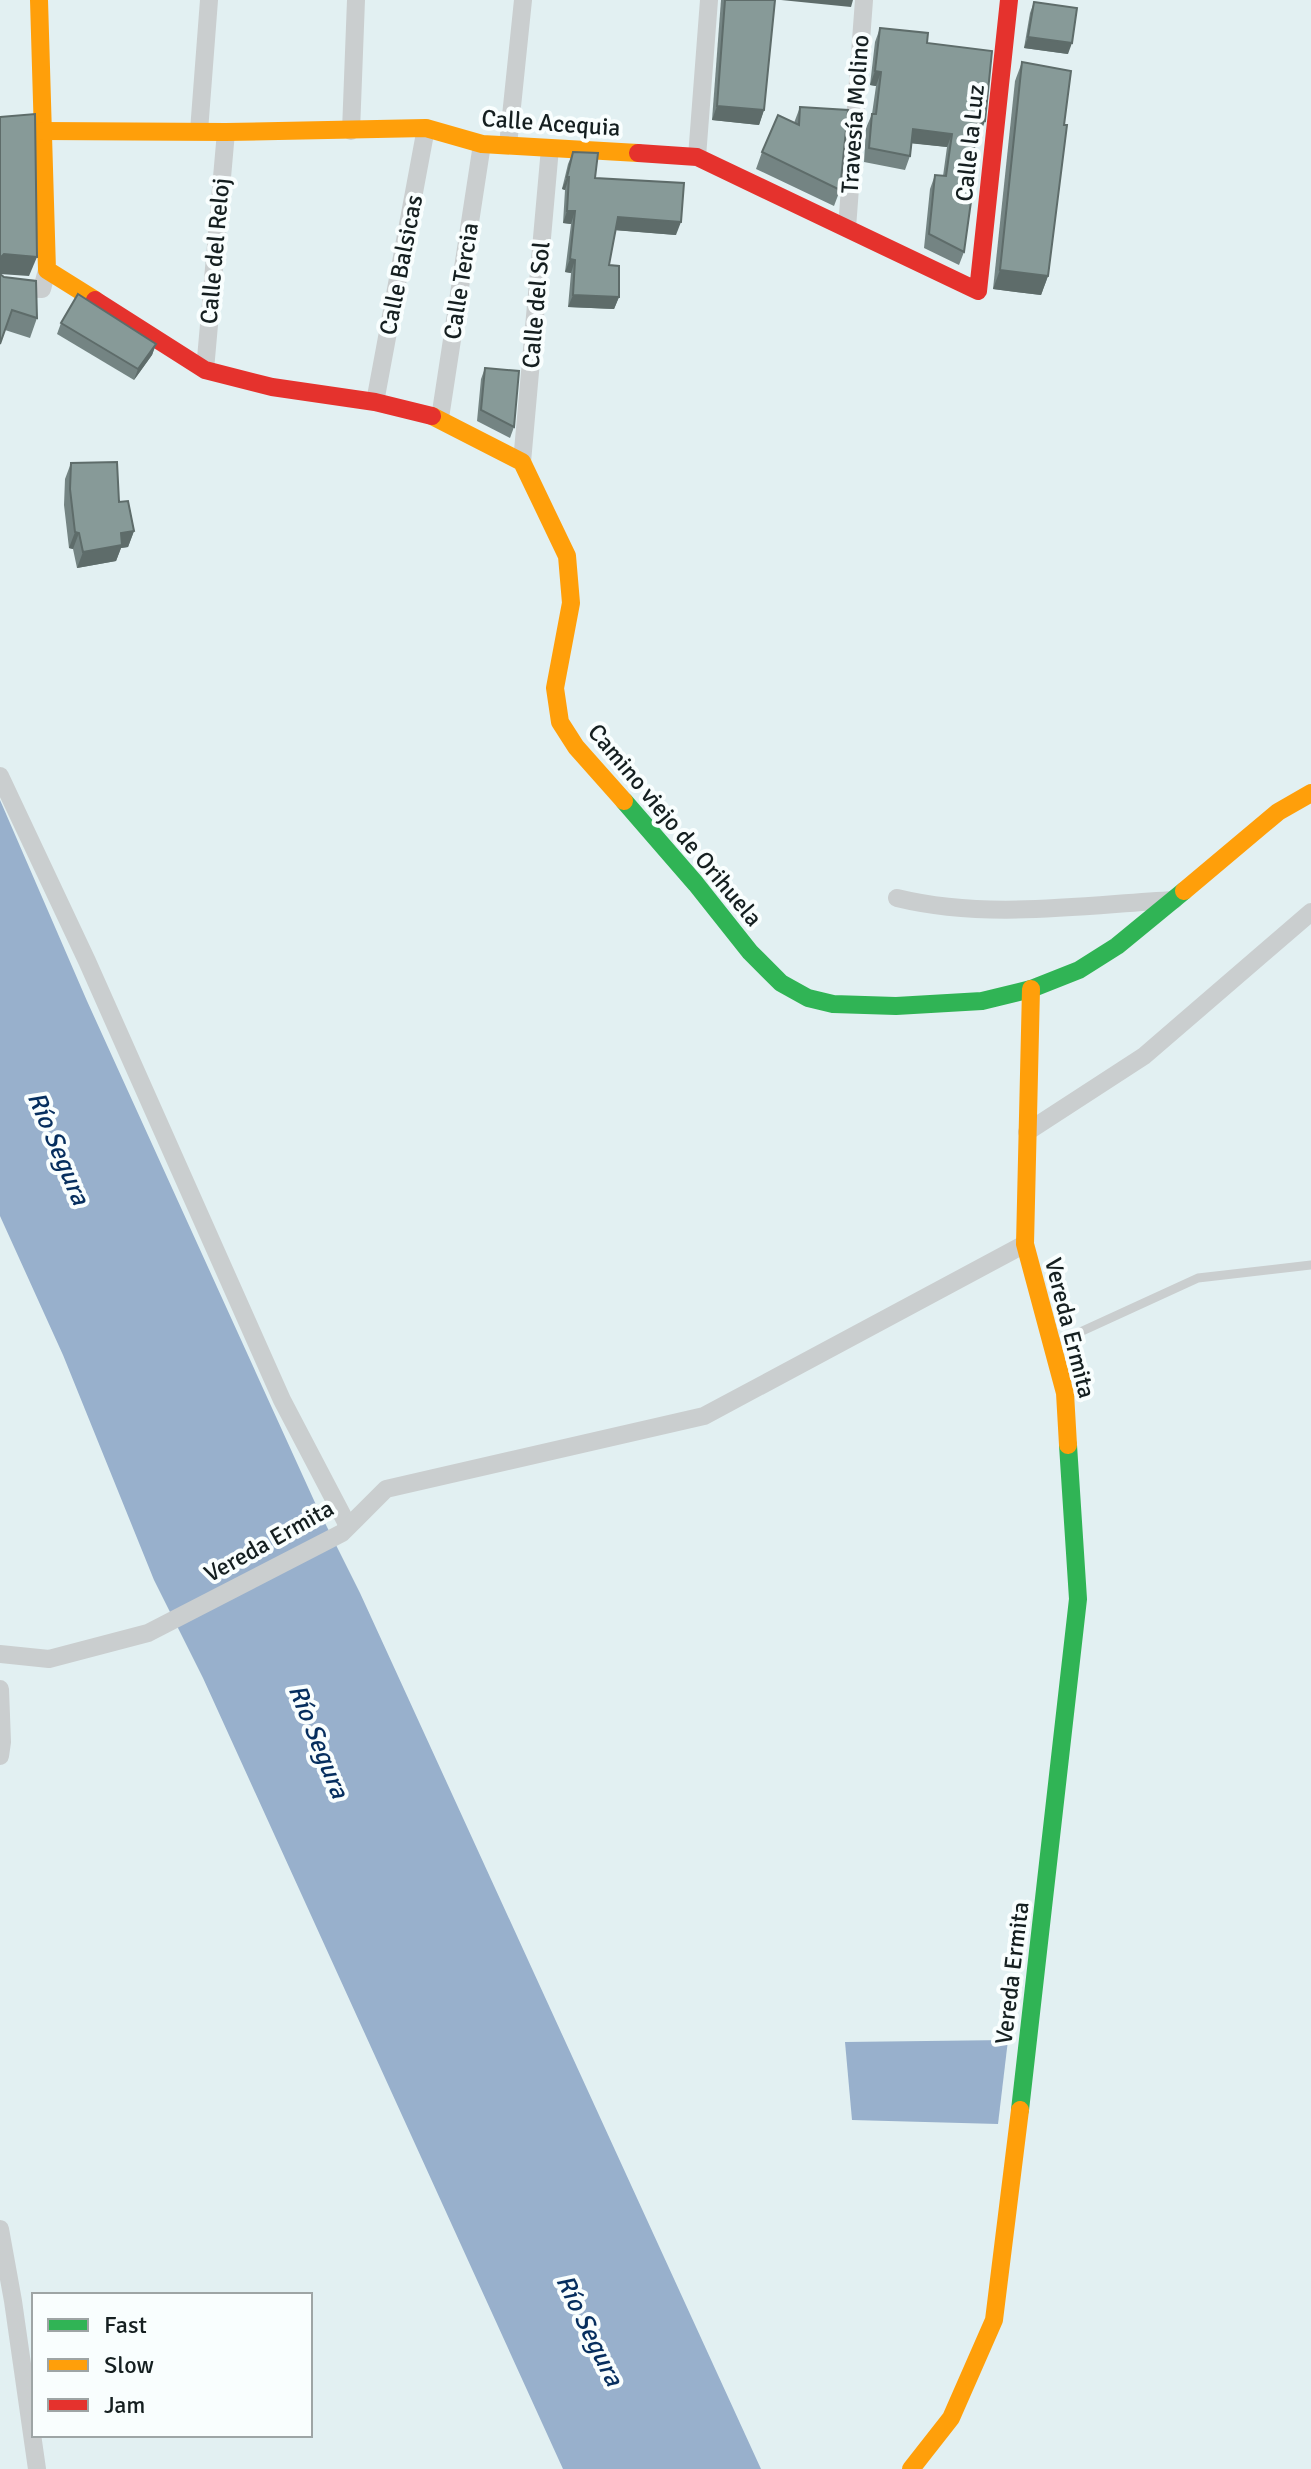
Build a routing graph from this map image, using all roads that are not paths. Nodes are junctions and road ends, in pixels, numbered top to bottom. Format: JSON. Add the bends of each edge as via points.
{"nodes":[{"id":1,"x":39,"y":0,"type":"edge"},
{"id":2,"x":209,"y":0,"type":"edge"},
{"id":3,"x":356,"y":0,"type":"edge"},
{"id":4,"x":523,"y":0,"type":"edge"},
{"id":5,"x":709,"y":0,"type":"edge"},
{"id":6,"x":864,"y":0,"type":"edge"},
{"id":7,"x":1009,"y":0,"type":"edge"},
{"id":8,"x":426,"y":128,"type":"junction"},
{"id":9,"x":43,"y":131,"type":"junction"},
{"id":10,"x":199,"y":131,"type":"junction"},
{"id":11,"x":351,"y":131,"type":"junction"},
{"id":12,"x":226,"y":132,"type":"junction"},
{"id":13,"x":482,"y":144,"type":"junction"},
{"id":14,"x":508,"y":145,"type":"junction"},
{"id":15,"x":550,"y":148,"type":"junction"},
{"id":16,"x":697,"y":157,"type":"junction"},
{"id":17,"x":847,"y":228,"type":"junction"},
{"id":18,"x":47,"y":270,"type":"junction"},
{"id":19,"x":0,"y":285,"type":"edge"},
{"id":20,"x":978,"y":291,"type":"joint"},
{"id":21,"x":205,"y":370,"type":"junction"},
{"id":22,"x":375,"y":402,"type":"junction"},
{"id":23,"x":440,"y":418,"type":"junction"},
{"id":24,"x":522,"y":462,"type":"junction"},
{"id":25,"x":0,"y":776,"type":"edge"},
{"id":26,"x":1309,"y":796,"type":"edge"},
{"id":27,"x":897,"y":898,"type":"dead end"},
{"id":28,"x":1174,"y":900,"type":"junction"},
{"id":29,"x":1311,"y":912,"type":"edge"},
{"id":30,"x":1031,"y":989,"type":"junction"},
{"id":31,"x":1027,"y":1132,"type":"junction"},
{"id":32,"x":1025,"y":1244,"type":"junction"},
{"id":33,"x":1311,"y":1265,"type":"edge"},
{"id":34,"x":1052,"y":1345,"type":"junction"},
{"id":35,"x":345,"y":1530,"type":"junction"},
{"id":36,"x":0,"y":1654,"type":"edge"},
{"id":37,"x":0,"y":1689,"type":"edge"},
{"id":38,"x":0,"y":1756,"type":"edge"},
{"id":39,"x":0,"y":2229,"type":"edge"},
{"id":40,"x":32,"y":2434,"type":"edge"},
{"id":41,"x":32,"y":2437,"type":"edge"},
{"id":42,"x":37,"y":2469,"type":"edge"},
{"id":43,"x":911,"y":2469,"type":"edge"}],
"edges":[{"from":1,"to":9,"type":"street"},
{"from":2,"to":10,"type":"street"},
{"from":3,"to":11,"type":"street"},
{"from":4,"to":14,"type":"street"},
{"from":5,"to":16,"type":"street"},
{"from":6,"to":17,"type":"street","name":"Travesía Molino"},
{"from":7,"to":20,"type":"street","name":"Calle la Luz"},
{"from":8,"to":11,"type":"street","name":"Calle Acequia"},
{"from":8,"to":13,"type":"street","name":"Calle Acequia"},
{"from":8,"to":22,"type":"street","name":"Calle Balsicas"},
{"from":9,"to":10,"type":"street","name":"Calle Acequia"},
{"from":9,"to":18,"type":"street"},
{"from":10,"to":12,"type":"street","name":"Calle Acequia"},
{"from":11,"to":12,"type":"street","name":"Calle Acequia"},
{"from":12,"to":21,"type":"street","name":"Calle del Reloj"},
{"from":13,"to":14,"type":"street","name":"Calle Acequia"},
{"from":13,"to":23,"type":"street","name":"Calle Tercia"},
{"from":14,"to":15,"type":"street","name":"Calle Acequia"},
{"from":15,"to":16,"type":"street","name":"Calle Acequia"},
{"from":15,"to":24,"type":"street","name":"Calle del Sol"},
{"from":16,"to":17,"type":"street","name":"Calle Acequia"},
{"from":17,"to":20,"type":"street","name":"Calle Acequia"},
{"from":18,"to":19,"type":"street","via":[[42,289]]},
{"from":18,"to":21,"type":"street"},
{"from":21,"to":22,"type":"street","via":[[272,387]]},
{"from":22,"to":23,"type":"street"},
{"from":23,"to":24,"type":"street"},
{"from":24,"to":30,"type":"street","name":"Camino viejo de Orihuela","via":[[567,556],[571,603],[555,688],[560,722],[750,952],[781,983],[833,1004],[982,1001]]},
{"from":25,"to":35,"type":"street"},
{"from":26,"to":28,"type":"street","name":"Camino viejo de Orihuela","via":[[1278,812]]},
{"from":27,"to":28,"type":"street","via":[[979,910]]},
{"from":28,"to":30,"type":"street","name":"Camino viejo de Orihuela","via":[[1079,970]]},
{"from":29,"to":31,"type":"street","via":[[1144,1056]]},
{"from":30,"to":31,"type":"street"},
{"from":31,"to":32,"type":"street"},
{"from":32,"to":34,"type":"street","name":"Vereda Ermita"},
{"from":32,"to":35,"type":"street","name":"Vereda Ermita","via":[[704,1416],[386,1489]]},
{"from":33,"to":34,"type":"lane","via":[[1198,1278]]},
{"from":34,"to":43,"type":"street","name":"Vereda Ermita","via":[[1065,1393],[1078,1599],[996,2305],[951,2418]]},
{"from":35,"to":36,"type":"street","name":"Vereda Ermita","via":[[148,1633],[49,1659]]},
{"from":37,"to":38,"type":"street"},
{"from":39,"to":40,"type":"street"},
{"from":41,"to":42,"type":"street"}]}
